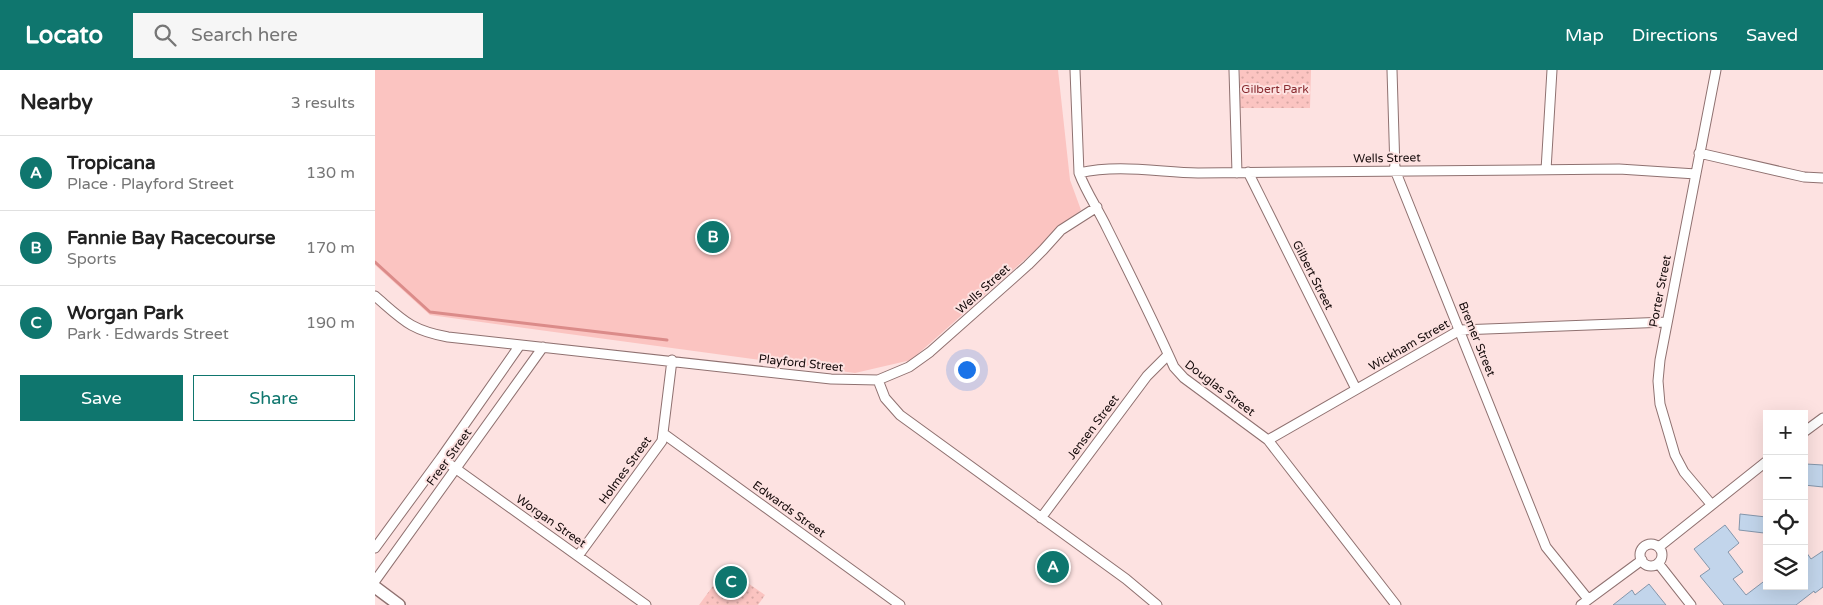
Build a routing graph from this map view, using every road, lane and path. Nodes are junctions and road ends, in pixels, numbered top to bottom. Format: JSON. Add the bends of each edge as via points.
{"nodes":[{"id":1,"x":1075,"y":70,"type":"edge"},
{"id":2,"x":1234,"y":70,"type":"edge"},
{"id":3,"x":1393,"y":70,"type":"edge"},
{"id":4,"x":1552,"y":70,"type":"edge"},
{"id":5,"x":1716,"y":70,"type":"edge"},
{"id":6,"x":1699,"y":153,"type":"junction"},
{"id":7,"x":1395,"y":170,"type":"junction"},
{"id":8,"x":1546,"y":170,"type":"junction"},
{"id":9,"x":1248,"y":172,"type":"junction"},
{"id":10,"x":1079,"y":173,"type":"junction"},
{"id":11,"x":1237,"y":173,"type":"junction"},
{"id":12,"x":1696,"y":174,"type":"junction"},
{"id":13,"x":1823,"y":178,"type":"edge"},
{"id":14,"x":1097,"y":207,"type":"junction"},
{"id":15,"x":375,"y":296,"type":"edge"},
{"id":16,"x":1667,"y":322,"type":"junction"},
{"id":17,"x":1460,"y":330,"type":"junction"},
{"id":18,"x":520,"y":345,"type":"junction"},
{"id":19,"x":543,"y":347,"type":"junction"},
{"id":20,"x":1168,"y":354,"type":"junction"},
{"id":21,"x":672,"y":360,"type":"junction"},
{"id":22,"x":878,"y":380,"type":"junction"},
{"id":23,"x":1356,"y":389,"type":"junction"},
{"id":24,"x":1823,"y":418,"type":"edge"},
{"id":25,"x":1808,"y":429,"type":"edge"},
{"id":26,"x":664,"y":434,"type":"junction"},
{"id":27,"x":1268,"y":440,"type":"junction"},
{"id":28,"x":441,"y":458,"type":"junction"},
{"id":29,"x":1763,"y":464,"type":"edge"},
{"id":30,"x":456,"y":470,"type":"junction"},
{"id":31,"x":1711,"y":504,"type":"junction"},
{"id":32,"x":1041,"y":518,"type":"junction"},
{"id":33,"x":1659,"y":547,"type":"junction"},
{"id":34,"x":375,"y":548,"type":"edge"},
{"id":35,"x":578,"y":556,"type":"junction"},
{"id":36,"x":1642,"y":560,"type":"junction"},
{"id":37,"x":1658,"y":563,"type":"junction"},
{"id":38,"x":375,"y":581,"type":"edge"},
{"id":39,"x":375,"y":587,"type":"edge"},
{"id":40,"x":1584,"y":602,"type":"edge"},
{"id":41,"x":399,"y":605,"type":"edge"},
{"id":42,"x":646,"y":605,"type":"edge"},
{"id":43,"x":900,"y":605,"type":"edge"},
{"id":44,"x":1157,"y":605,"type":"edge"},
{"id":45,"x":1396,"y":605,"type":"edge"},
{"id":46,"x":1691,"y":605,"type":"edge"}],
"edges":[{"from":1,"to":10,"type":"street","name":"Douglas Street"},
{"from":2,"to":11,"type":"street"},
{"from":3,"to":7,"type":"street","name":"Bremer Street"},
{"from":4,"to":8,"type":"street"},
{"from":5,"to":6,"type":"street","name":"Porter Street"},
{"from":6,"to":12,"type":"street","name":"Porter Street"},
{"from":6,"to":13,"type":"street","via":[[1804,177]]},
{"from":7,"to":8,"type":"street","name":"Wells Street"},
{"from":7,"to":9,"type":"street","name":"Wells Street"},
{"from":7,"to":17,"type":"street","name":"Bremer Street"},
{"from":8,"to":12,"type":"street","name":"Wells Street","via":[[1619,169]]},
{"from":9,"to":11,"type":"street","name":"Wells Street"},
{"from":9,"to":23,"type":"street","name":"Gilbert Street"},
{"from":10,"to":11,"type":"street","name":"Wells Street","via":[[1137,169]]},
{"from":10,"to":14,"type":"street","name":"Douglas Street"},
{"from":12,"to":16,"type":"street","name":"Porter Street"},
{"from":14,"to":20,"type":"street","name":"Douglas Street"},
{"from":14,"to":22,"type":"street","name":"Wells Street","via":[[1061,230],[930,352],[902,370]]},
{"from":15,"to":18,"type":"street","name":"Playford Street","via":[[405,322],[425,332]]},
{"from":16,"to":17,"type":"street","name":"Wickham Street"},
{"from":16,"to":31,"type":"street","name":"Porter Street","via":[[1658,381],[1660,404],[1677,461]]},
{"from":17,"to":23,"type":"street","name":"Wickham Street"},
{"from":17,"to":40,"type":"street","name":"Bremer Street","via":[[1546,547]]},
{"from":18,"to":19,"type":"street","name":"Playford Street"},
{"from":18,"to":28,"type":"street","name":"Freer Street"},
{"from":19,"to":21,"type":"street","name":"Playford Street"},
{"from":19,"to":30,"type":"street","name":"Freer Street"},
{"from":20,"to":27,"type":"street","name":"Douglas Street","via":[[1178,372]]},
{"from":20,"to":32,"type":"street","name":"Jensen Street","via":[[1147,376]]},
{"from":21,"to":22,"type":"street","name":"Playford Street","via":[[831,379]]},
{"from":21,"to":26,"type":"street","name":"Holmes Street"},
{"from":22,"to":32,"type":"street","via":[[885,398],[900,415]]},
{"from":23,"to":27,"type":"street","name":"Wickham Street"},
{"from":24,"to":25,"type":"street"},
{"from":26,"to":35,"type":"street","name":"Holmes Street","via":[[659,446]]},
{"from":26,"to":43,"type":"street","name":"Edwards Street"},
{"from":27,"to":45,"type":"street","name":"Douglas Street"},
{"from":28,"to":30,"type":"street","name":"Worgan Street"},
{"from":28,"to":34,"type":"street","name":"Freer Street"},
{"from":29,"to":31,"type":"street"},
{"from":30,"to":35,"type":"street","name":"Worgan Street"},
{"from":30,"to":38,"type":"street","name":"Freer Street"},
{"from":31,"to":33,"type":"street"},
{"from":32,"to":44,"type":"street"},
{"from":33,"to":36,"type":"street","via":[[1653,544],[1644,546]]},
{"from":33,"to":37,"type":"street"},
{"from":35,"to":42,"type":"street","name":"Worgan Street"},
{"from":36,"to":37,"type":"street","via":[[1647,565]]},
{"from":36,"to":40,"type":"street"},
{"from":37,"to":46,"type":"street"},
{"from":39,"to":41,"type":"street"}]}
